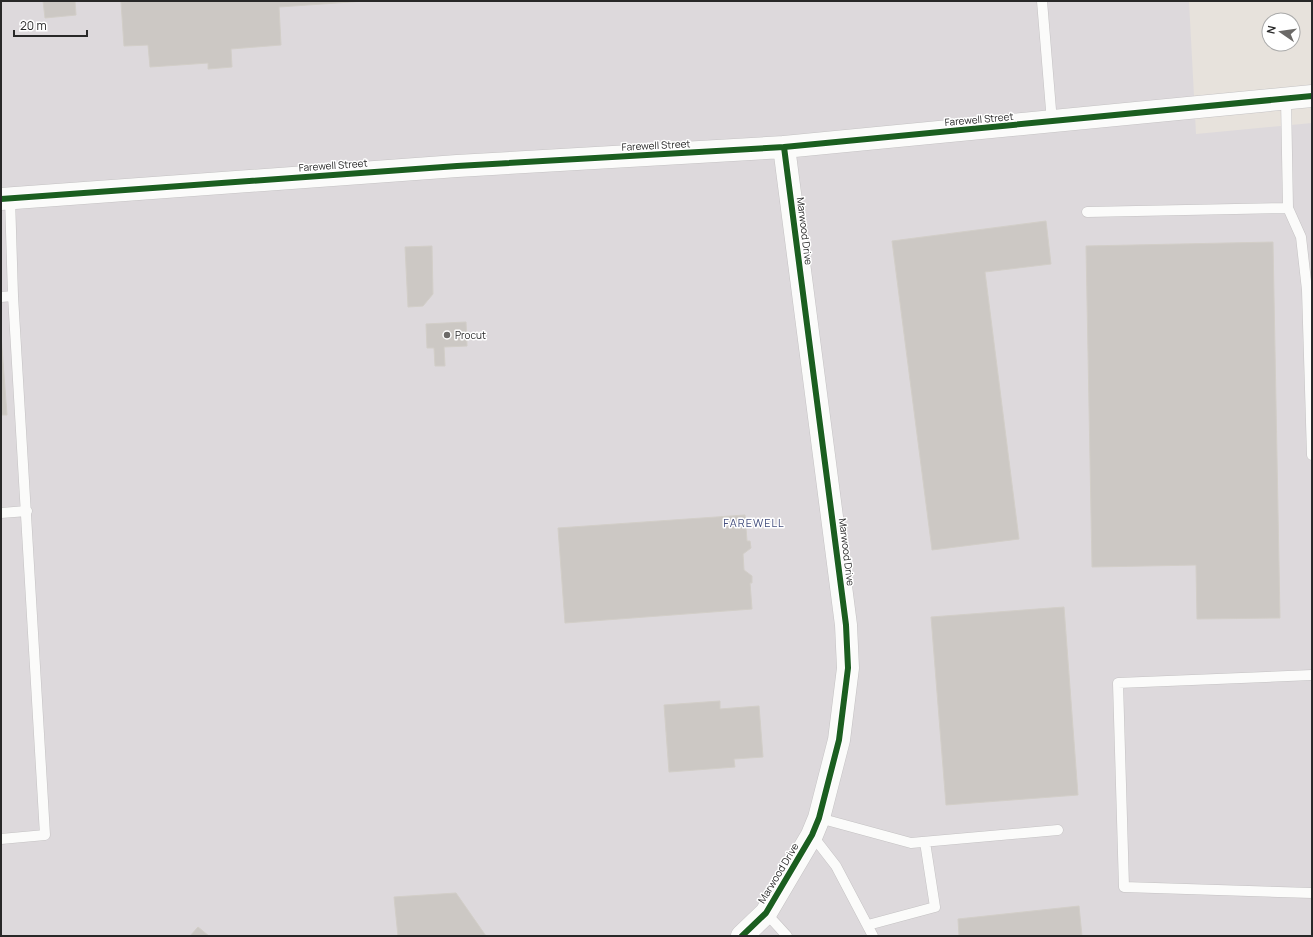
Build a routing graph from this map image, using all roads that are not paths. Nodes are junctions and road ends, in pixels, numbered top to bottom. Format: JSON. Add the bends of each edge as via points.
{"nodes":[{"id":1,"x":1042,"y":1,"type":"edge"},
{"id":2,"x":1312,"y":96,"type":"edge"},
{"id":3,"x":1286,"y":99,"type":"junction"},
{"id":4,"x":1052,"y":122,"type":"junction"},
{"id":5,"x":784,"y":147,"type":"junction"},
{"id":6,"x":5,"y":198,"type":"edge"},
{"id":7,"x":1288,"y":208,"type":"junction"},
{"id":8,"x":1087,"y":212,"type":"dead end"},
{"id":9,"x":13,"y":296,"type":"junction"},
{"id":10,"x":1,"y":297,"type":"edge"},
{"id":11,"x":1312,"y":455,"type":"edge"},
{"id":12,"x":27,"y":511,"type":"junction"},
{"id":13,"x":1,"y":513,"type":"edge"},
{"id":14,"x":1312,"y":675,"type":"edge"},
{"id":15,"x":815,"y":827,"type":"junction"},
{"id":16,"x":1058,"y":830,"type":"dead end"},
{"id":17,"x":1,"y":839,"type":"edge"},
{"id":18,"x":925,"y":842,"type":"junction"},
{"id":19,"x":1312,"y":893,"type":"edge"},
{"id":20,"x":766,"y":913,"type":"junction"},
{"id":21,"x":868,"y":925,"type":"junction"},
{"id":22,"x":742,"y":936,"type":"edge"},
{"id":23,"x":787,"y":936,"type":"edge"},
{"id":24,"x":873,"y":936,"type":"edge"}],
"edges":[{"from":1,"to":4,"type":"lane"},
{"from":2,"to":3,"type":"street","name":"Farewell Street"},
{"from":3,"to":4,"type":"street","name":"Farewell Street"},
{"from":3,"to":7,"type":"lane"},
{"from":4,"to":5,"type":"street","name":"Farewell Street"},
{"from":5,"to":6,"type":"street","name":"Farewell Street","via":[[457,166]]},
{"from":5,"to":15,"type":"street","name":"Marwood Drive","via":[[846,625],[848,668],[839,740]]},
{"from":6,"to":9,"type":"lane"},
{"from":7,"to":8,"type":"lane"},
{"from":7,"to":11,"type":"lane","via":[[1301,237],[1307,290]]},
{"from":9,"to":10,"type":"lane"},
{"from":9,"to":12,"type":"lane"},
{"from":12,"to":13,"type":"lane"},
{"from":12,"to":17,"type":"lane","via":[[45,835]]},
{"from":14,"to":19,"type":"lane","via":[[1118,683],[1124,886]]},
{"from":15,"to":18,"type":"lane","via":[[911,843]]},
{"from":15,"to":20,"type":"street","name":"Marwood Drive"},
{"from":15,"to":21,"type":"lane"},
{"from":16,"to":18,"type":"lane"},
{"from":18,"to":21,"type":"lane","via":[[935,907]]},
{"from":20,"to":22,"type":"street","name":"Marwood Drive"},
{"from":20,"to":23,"type":"lane"},
{"from":21,"to":24,"type":"lane"}]}
